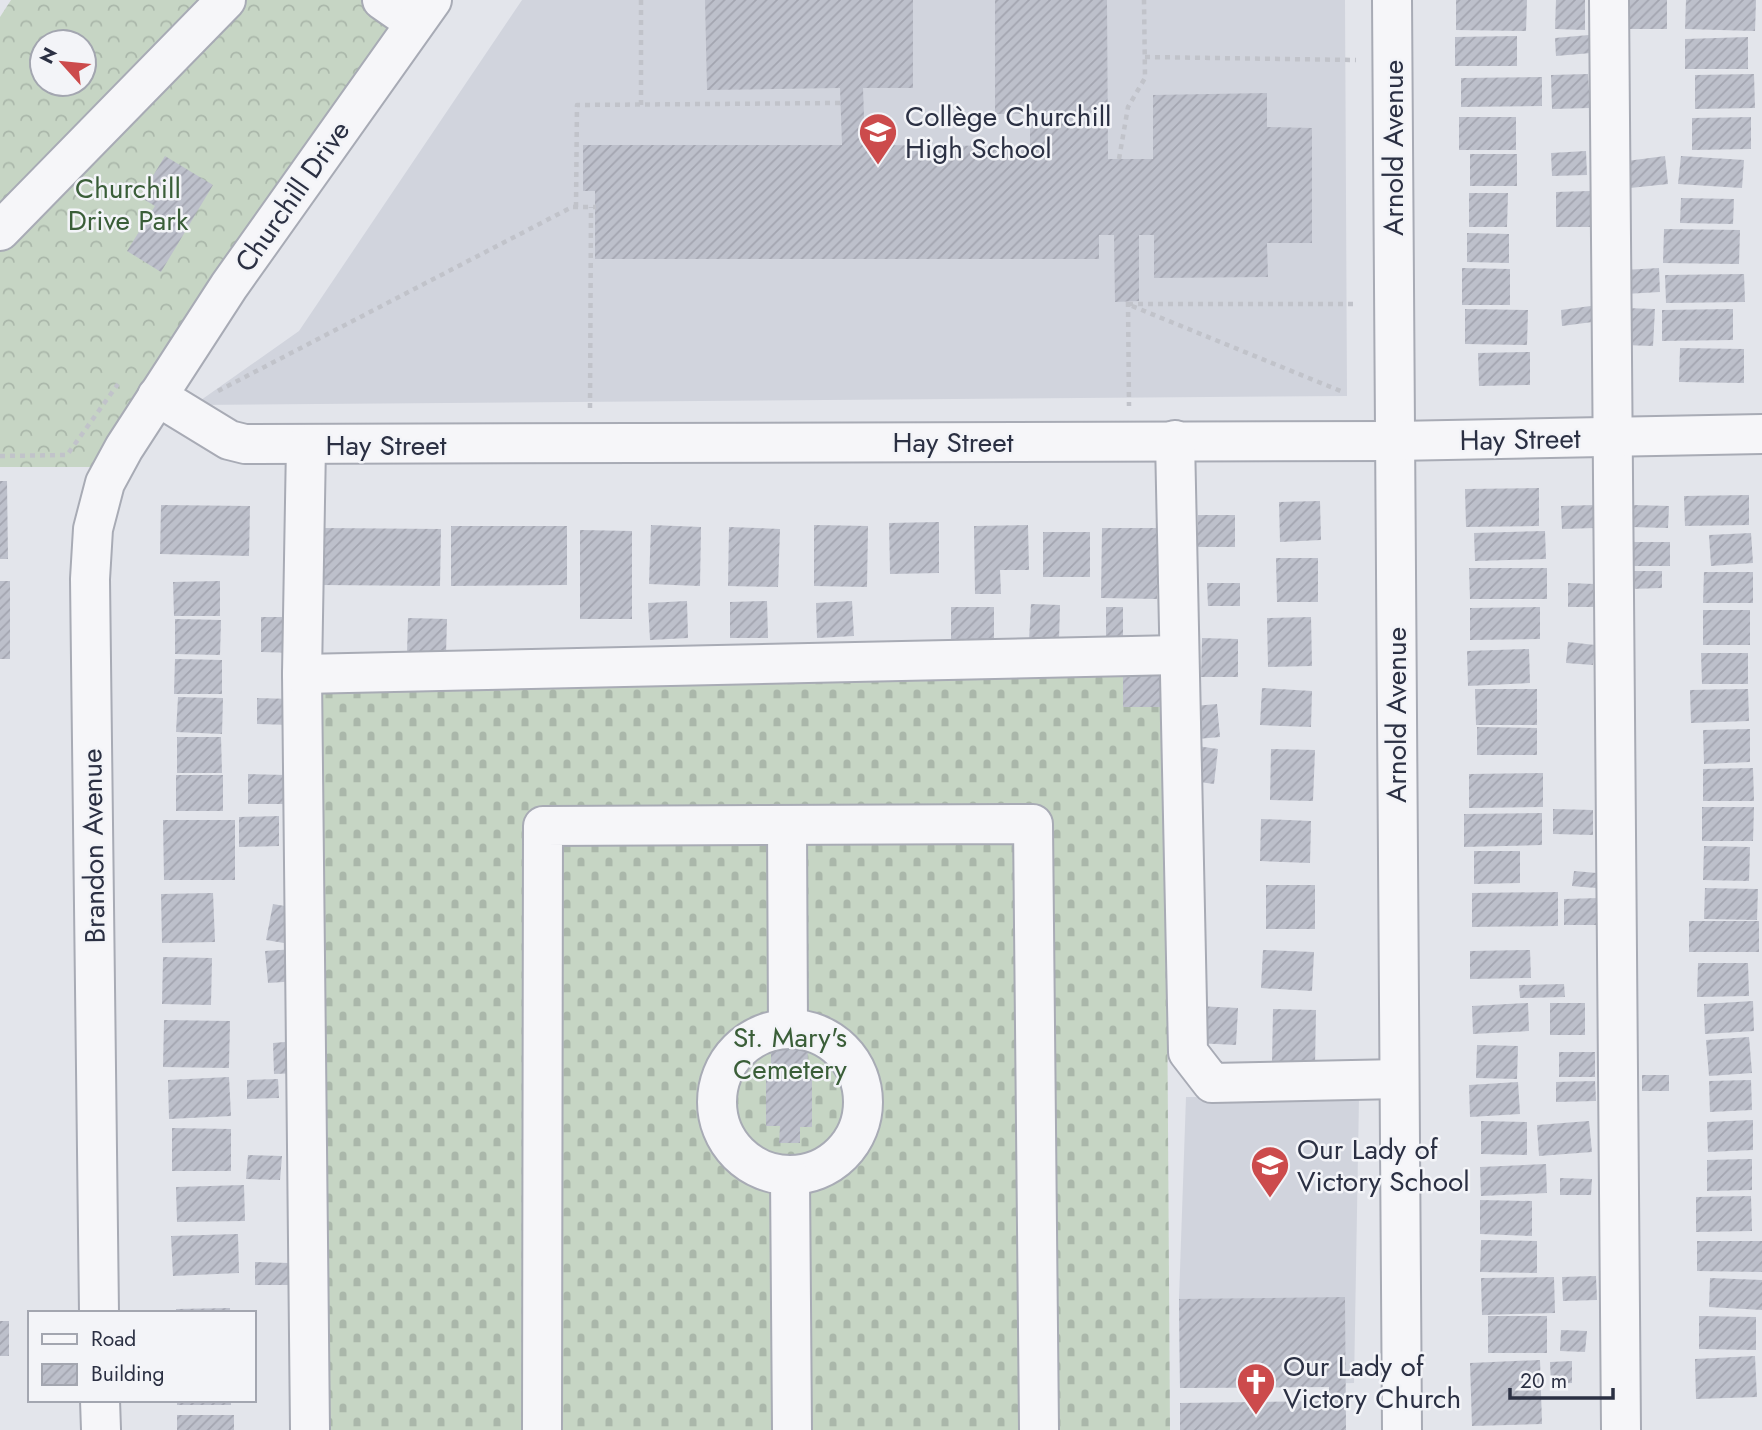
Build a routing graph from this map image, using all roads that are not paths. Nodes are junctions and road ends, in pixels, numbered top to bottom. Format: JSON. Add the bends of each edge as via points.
{"nodes":[{"id":1,"x":226,"y":0,"type":"edge"},
{"id":2,"x":382,"y":0,"type":"edge"},
{"id":3,"x":1392,"y":0,"type":"edge"},
{"id":4,"x":1609,"y":0,"type":"edge"},
{"id":5,"x":424,"y":12,"type":"edge"},
{"id":6,"x":0,"y":232,"type":"edge"},
{"id":7,"x":157,"y":396,"type":"junction"},
{"id":8,"x":1762,"y":434,"type":"edge"},
{"id":9,"x":1611,"y":438,"type":"junction"},
{"id":10,"x":1175,"y":440,"type":"junction"},
{"id":11,"x":1395,"y":441,"type":"junction"},
{"id":12,"x":306,"y":445,"type":"junction"},
{"id":13,"x":1178,"y":655,"type":"junction"},
{"id":14,"x":302,"y":674,"type":"junction"},
{"id":15,"x":787,"y":825,"type":"junction"},
{"id":16,"x":788,"y":1028,"type":"junction"},
{"id":17,"x":1399,"y":1079,"type":"junction"},
{"id":18,"x":790,"y":1177,"type":"junction"},
{"id":19,"x":99,"y":1311,"type":"edge"},
{"id":20,"x":100,"y":1402,"type":"edge"},
{"id":21,"x":101,"y":1430,"type":"edge"},
{"id":22,"x":310,"y":1430,"type":"edge"},
{"id":23,"x":542,"y":1430,"type":"edge"},
{"id":24,"x":792,"y":1430,"type":"edge"},
{"id":25,"x":1039,"y":1430,"type":"edge"},
{"id":26,"x":1402,"y":1430,"type":"edge"},
{"id":27,"x":1621,"y":1430,"type":"edge"}],
"edges":[{"from":1,"to":6,"type":"street"},
{"from":2,"to":5,"type":"street"},
{"from":3,"to":11,"type":"street","name":"Arnold Avenue"},
{"from":4,"to":9,"type":"street"},
{"from":5,"to":7,"type":"street","name":"Churchill Drive","via":[[229,286]]},
{"from":7,"to":12,"type":"street","name":"Hay Street","via":[[229,440]]},
{"from":7,"to":19,"type":"street","name":"Brandon Avenue","via":[[105,483],[92,533]]},
{"from":8,"to":9,"type":"street","name":"Hay Street"},
{"from":9,"to":11,"type":"street","name":"Hay Street"},
{"from":9,"to":27,"type":"street"},
{"from":10,"to":11,"type":"street","name":"Hay Street"},
{"from":10,"to":12,"type":"street","name":"Hay Street"},
{"from":10,"to":13,"type":"street"},
{"from":11,"to":17,"type":"street","name":"Arnold Avenue"},
{"from":12,"to":14,"type":"street"},
{"from":13,"to":14,"type":"street"},
{"from":13,"to":17,"type":"street","via":[[1188,1052],[1212,1083]]},
{"from":14,"to":22,"type":"street"},
{"from":15,"to":16,"type":"street"},
{"from":15,"to":23,"type":"street","via":[[543,825]]},
{"from":15,"to":25,"type":"street","via":[[1033,824]]},
{"from":16,"to":18,"type":"street","via":[[764,1033],[741,1046],[725,1066],[716,1090],[717,1116],[726,1140],[743,1160],[765,1172]]},
{"from":16,"to":18,"type":"street","via":[[812,1032],[849,1058],[864,1101],[850,1145],[813,1173]]},
{"from":17,"to":26,"type":"street","name":"Arnold Avenue"},
{"from":18,"to":24,"type":"street"},
{"from":20,"to":21,"type":"street"}]}
